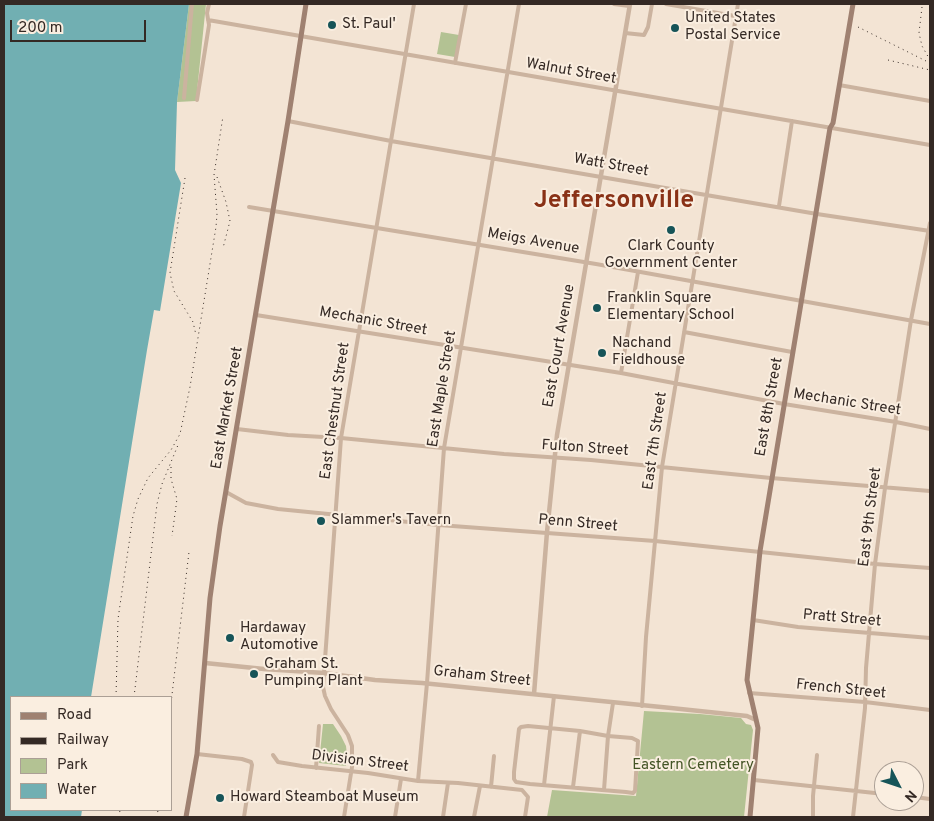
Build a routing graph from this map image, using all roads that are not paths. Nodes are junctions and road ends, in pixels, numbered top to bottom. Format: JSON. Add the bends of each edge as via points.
{"nodes":[{"id":1,"x":192,"y":4,"type":"edge"},
{"id":2,"x":209,"y":4,"type":"edge"},
{"id":3,"x":306,"y":4,"type":"edge"},
{"id":4,"x":414,"y":4,"type":"edge"},
{"id":5,"x":466,"y":4,"type":"edge"},
{"id":6,"x":519,"y":4,"type":"edge"},
{"id":7,"x":614,"y":4,"type":"edge"},
{"id":8,"x":652,"y":4,"type":"edge"},
{"id":9,"x":666,"y":4,"type":"edge"},
{"id":10,"x":738,"y":4,"type":"edge"},
{"id":11,"x":853,"y":4,"type":"edge"},
{"id":12,"x":630,"y":5,"type":"edge"},
{"id":13,"x":736,"y":16,"type":"junction"},
{"id":14,"x":208,"y":20,"type":"junction"},
{"id":15,"x":625,"y":33,"type":"junction"},
{"id":16,"x":300,"y":36,"type":"junction"},
{"id":17,"x":405,"y":54,"type":"junction"},
{"id":18,"x":455,"y":63,"type":"junction"},
{"id":19,"x":508,"y":72,"type":"junction"},
{"id":20,"x":839,"y":85,"type":"junction"},
{"id":21,"x":615,"y":91,"type":"junction"},
{"id":22,"x":184,"y":98,"type":"dead end"},
{"id":23,"x":197,"y":100,"type":"dead end"},
{"id":24,"x":930,"y":101,"type":"edge"},
{"id":25,"x":720,"y":109,"type":"junction"},
{"id":26,"x":288,"y":121,"type":"junction"},
{"id":27,"x":792,"y":121,"type":"junction"},
{"id":28,"x":830,"y":128,"type":"junction"},
{"id":29,"x":391,"y":141,"type":"junction"},
{"id":30,"x":930,"y":145,"type":"edge"},
{"id":31,"x":493,"y":158,"type":"junction"},
{"id":32,"x":601,"y":176,"type":"junction"},
{"id":33,"x":708,"y":194,"type":"junction"},
{"id":34,"x":779,"y":206,"type":"junction"},
{"id":35,"x":249,"y":207,"type":"dead end"},
{"id":36,"x":272,"y":212,"type":"junction"},
{"id":37,"x":817,"y":214,"type":"junction"},
{"id":38,"x":930,"y":223,"type":"edge"},
{"id":39,"x":376,"y":228,"type":"junction"},
{"id":40,"x":930,"y":231,"type":"edge"},
{"id":41,"x":478,"y":244,"type":"junction"},
{"id":42,"x":587,"y":263,"type":"junction"},
{"id":43,"x":638,"y":272,"type":"junction"},
{"id":44,"x":692,"y":281,"type":"junction"},
{"id":45,"x":800,"y":302,"type":"junction"},
{"id":46,"x":256,"y":315,"type":"junction"},
{"id":47,"x":911,"y":320,"type":"junction"},
{"id":48,"x":930,"y":324,"type":"edge"},
{"id":49,"x":359,"y":331,"type":"junction"},
{"id":50,"x":684,"y":332,"type":"junction"},
{"id":51,"x":460,"y":348,"type":"junction"},
{"id":52,"x":792,"y":352,"type":"junction"},
{"id":53,"x":569,"y":366,"type":"junction"},
{"id":54,"x":621,"y":373,"type":"junction"},
{"id":55,"x":675,"y":384,"type":"junction"},
{"id":56,"x":784,"y":404,"type":"junction"},
{"id":57,"x":896,"y":422,"type":"junction"},
{"id":58,"x":237,"y":429,"type":"junction"},
{"id":59,"x":930,"y":429,"type":"edge"},
{"id":60,"x":341,"y":438,"type":"junction"},
{"id":61,"x":444,"y":448,"type":"junction"},
{"id":62,"x":555,"y":457,"type":"junction"},
{"id":63,"x":662,"y":467,"type":"junction"},
{"id":64,"x":771,"y":478,"type":"junction"},
{"id":65,"x":885,"y":488,"type":"junction"},
{"id":66,"x":930,"y":491,"type":"edge"},
{"id":67,"x":226,"y":492,"type":"junction"},
{"id":68,"x":335,"y":514,"type":"junction"},
{"id":69,"x":439,"y":525,"type":"junction"},
{"id":70,"x":546,"y":532,"type":"junction"},
{"id":71,"x":655,"y":541,"type":"junction"},
{"id":72,"x":760,"y":551,"type":"junction"},
{"id":73,"x":876,"y":564,"type":"junction"},
{"id":74,"x":930,"y":568,"type":"edge"},
{"id":75,"x":752,"y":620,"type":"junction"},
{"id":76,"x":870,"y":633,"type":"junction"},
{"id":77,"x":930,"y":638,"type":"edge"},
{"id":78,"x":205,"y":663,"type":"junction"},
{"id":79,"x":324,"y":673,"type":"junction"},
{"id":80,"x":427,"y":684,"type":"junction"},
{"id":81,"x":749,"y":693,"type":"junction"},
{"id":82,"x":534,"y":694,"type":"junction"},
{"id":83,"x":554,"y":696,"type":"junction"},
{"id":84,"x":865,"y":702,"type":"junction"},
{"id":85,"x":613,"y":703,"type":"junction"},
{"id":86,"x":642,"y":706,"type":"junction"},
{"id":87,"x":930,"y":710,"type":"edge"},
{"id":88,"x":756,"y":720,"type":"junction"},
{"id":89,"x":319,"y":726,"type":"dead end"},
{"id":90,"x":551,"y":728,"type":"junction"},
{"id":91,"x":580,"y":731,"type":"junction"},
{"id":92,"x":608,"y":736,"type":"junction"},
{"id":93,"x":197,"y":754,"type":"junction"},
{"id":94,"x":817,"y":755,"type":"dead end"},
{"id":95,"x":273,"y":756,"type":"dead end"},
{"id":96,"x":494,"y":756,"type":"dead end"},
{"id":97,"x":316,"y":768,"type":"junction"},
{"id":98,"x":351,"y":772,"type":"junction"},
{"id":99,"x":401,"y":779,"type":"junction"},
{"id":100,"x":754,"y":780,"type":"junction"},
{"id":101,"x":418,"y":781,"type":"junction"},
{"id":102,"x":448,"y":783,"type":"junction"},
{"id":103,"x":544,"y":785,"type":"junction"},
{"id":104,"x":480,"y":786,"type":"junction"},
{"id":105,"x":491,"y":787,"type":"junction"},
{"id":106,"x":573,"y":787,"type":"junction"},
{"id":107,"x":814,"y":787,"type":"junction"},
{"id":108,"x":604,"y":790,"type":"junction"},
{"id":109,"x":856,"y":792,"type":"junction"},
{"id":110,"x":874,"y":793,"type":"edge"},
{"id":111,"x":186,"y":817,"type":"edge"},
{"id":112,"x":244,"y":817,"type":"edge"},
{"id":113,"x":344,"y":817,"type":"edge"},
{"id":114,"x":395,"y":817,"type":"edge"},
{"id":115,"x":442,"y":817,"type":"edge"},
{"id":116,"x":474,"y":817,"type":"edge"},
{"id":117,"x":525,"y":817,"type":"edge"},
{"id":118,"x":750,"y":817,"type":"edge"},
{"id":119,"x":813,"y":817,"type":"edge"},
{"id":120,"x":853,"y":817,"type":"edge"}],
"edges":[{"from":1,"to":22,"type":"street"},
{"from":2,"to":14,"type":"street"},
{"from":3,"to":16,"type":"main road","name":"East Market Street"},
{"from":4,"to":17,"type":"street","name":"East Chestnut Street"},
{"from":5,"to":18,"type":"street"},
{"from":6,"to":19,"type":"street","name":"East Maple Street"},
{"from":7,"to":12,"type":"street"},
{"from":8,"to":15,"type":"street","via":[[644,36]]},
{"from":9,"to":13,"type":"street"},
{"from":10,"to":13,"type":"street","name":"East 7th Street"},
{"from":11,"to":20,"type":"main road","name":"East 8th Street"},
{"from":12,"to":15,"type":"street","name":"East Court Avenue"},
{"from":13,"to":25,"type":"street","name":"East 7th Street"},
{"from":14,"to":16,"type":"street","name":"Walnut Street"},
{"from":14,"to":23,"type":"street"},
{"from":15,"to":21,"type":"street","name":"East Court Avenue"},
{"from":16,"to":17,"type":"street","name":"Walnut Street"},
{"from":16,"to":26,"type":"main road","name":"East Market Street"},
{"from":17,"to":18,"type":"street","name":"Walnut Street"},
{"from":17,"to":29,"type":"street","name":"East Chestnut Street"},
{"from":18,"to":19,"type":"street","name":"Walnut Street"},
{"from":19,"to":21,"type":"street","name":"Walnut Street"},
{"from":19,"to":31,"type":"street","name":"East Maple Street"},
{"from":20,"to":24,"type":"street"},
{"from":20,"to":28,"type":"main road","name":"East 8th Street"},
{"from":21,"to":25,"type":"street","name":"Walnut Street"},
{"from":21,"to":32,"type":"street","name":"East Court Avenue"},
{"from":25,"to":27,"type":"street","name":"Walnut Street"},
{"from":25,"to":33,"type":"street","name":"East 7th Street"},
{"from":26,"to":29,"type":"street","name":"Watt Street"},
{"from":26,"to":36,"type":"main road","name":"East Market Street"},
{"from":27,"to":28,"type":"street","name":"Walnut Street"},
{"from":27,"to":34,"type":"street"},
{"from":28,"to":30,"type":"street","name":"Walnut Street"},
{"from":28,"to":37,"type":"main road","name":"East 8th Street"},
{"from":29,"to":31,"type":"street","name":"Watt Street"},
{"from":29,"to":39,"type":"street","name":"East Chestnut Street"},
{"from":31,"to":32,"type":"street","name":"Watt Street"},
{"from":31,"to":41,"type":"street","name":"East Maple Street"},
{"from":32,"to":33,"type":"street","name":"Watt Street"},
{"from":32,"to":42,"type":"street","name":"East Court Avenue"},
{"from":33,"to":34,"type":"street","name":"Watt Street"},
{"from":33,"to":44,"type":"street","name":"East 7th Street"},
{"from":34,"to":37,"type":"street","name":"Watt Street"},
{"from":35,"to":36,"type":"street","name":"Meigs Avenue"},
{"from":36,"to":39,"type":"street","name":"Meigs Avenue"},
{"from":36,"to":46,"type":"main road","name":"East Market Street"},
{"from":37,"to":40,"type":"street","name":"Watt Street"},
{"from":37,"to":45,"type":"main road","name":"East 8th Street"},
{"from":38,"to":40,"type":"street","name":"East 9th Street"},
{"from":39,"to":41,"type":"street","name":"Meigs Avenue"},
{"from":39,"to":49,"type":"street","name":"East Chestnut Street"},
{"from":40,"to":47,"type":"street","name":"East 9th Street"},
{"from":41,"to":42,"type":"street","name":"Meigs Avenue"},
{"from":41,"to":51,"type":"street","name":"East Maple Street"},
{"from":42,"to":43,"type":"street","name":"Meigs Avenue"},
{"from":42,"to":53,"type":"street","name":"East Court Avenue"},
{"from":43,"to":44,"type":"street","name":"Meigs Avenue"},
{"from":43,"to":54,"type":"street"},
{"from":44,"to":45,"type":"street","name":"Meigs Avenue"},
{"from":44,"to":50,"type":"street","name":"East 7th Street"},
{"from":45,"to":47,"type":"street","name":"Meigs Avenue"},
{"from":45,"to":52,"type":"main road","name":"East 8th Street"},
{"from":46,"to":49,"type":"street","name":"Mechanic Street"},
{"from":46,"to":58,"type":"main road","name":"East Market Street"},
{"from":47,"to":48,"type":"street","name":"Meigs Avenue"},
{"from":47,"to":57,"type":"street","name":"East 9th Street"},
{"from":49,"to":51,"type":"street","name":"Mechanic Street"},
{"from":49,"to":60,"type":"street","name":"East Chestnut Street"},
{"from":50,"to":52,"type":"street"},
{"from":50,"to":55,"type":"street","name":"East 7th Street"},
{"from":51,"to":53,"type":"street","name":"Mechanic Street"},
{"from":51,"to":61,"type":"street","name":"East Maple Street"},
{"from":52,"to":56,"type":"main road","name":"East 8th Street"},
{"from":53,"to":54,"type":"street","name":"Mechanic Street"},
{"from":53,"to":62,"type":"street","name":"East Court Avenue"},
{"from":54,"to":55,"type":"street","name":"Mechanic Street"},
{"from":55,"to":56,"type":"street","name":"Mechanic Street"},
{"from":55,"to":63,"type":"street","name":"East 7th Street"},
{"from":56,"to":57,"type":"street","name":"Mechanic Street"},
{"from":56,"to":64,"type":"main road","name":"East 8th Street"},
{"from":57,"to":59,"type":"street","name":"Mechanic Street"},
{"from":57,"to":65,"type":"street","name":"East 9th Street"},
{"from":58,"to":60,"type":"street","name":"Fulton Street"},
{"from":58,"to":67,"type":"main road","name":"East Market Street"},
{"from":60,"to":61,"type":"street","name":"Fulton Street"},
{"from":60,"to":68,"type":"street","name":"East Chestnut Street"},
{"from":61,"to":62,"type":"street","name":"Fulton Street"},
{"from":61,"to":69,"type":"street","name":"East Maple Street"},
{"from":62,"to":63,"type":"street","name":"Fulton Street"},
{"from":62,"to":70,"type":"street","name":"East Court Avenue"},
{"from":63,"to":64,"type":"street","name":"Fulton Street"},
{"from":63,"to":71,"type":"street","name":"East 7th Street"},
{"from":64,"to":65,"type":"street","name":"Fulton Street"},
{"from":64,"to":72,"type":"main road","name":"East 8th Street"},
{"from":65,"to":66,"type":"street","name":"Fulton Street"},
{"from":65,"to":73,"type":"street","name":"East 9th Street"},
{"from":67,"to":68,"type":"street","name":"Penn Street","via":[[246,503],[263,507]]},
{"from":67,"to":78,"type":"main road","name":"East Market Street","via":[[210,598]]},
{"from":68,"to":69,"type":"street","name":"Penn Street"},
{"from":68,"to":79,"type":"street","name":"East Chestnut Street"},
{"from":69,"to":70,"type":"street","name":"Penn Street"},
{"from":69,"to":80,"type":"street","name":"East Maple Street"},
{"from":70,"to":71,"type":"street","name":"Penn Street"},
{"from":70,"to":82,"type":"street","name":"East Court Avenue"},
{"from":71,"to":72,"type":"street","name":"Penn Street"},
{"from":71,"to":86,"type":"street","name":"East 7th Street"},
{"from":72,"to":73,"type":"street","name":"Penn Street"},
{"from":72,"to":75,"type":"main road","name":"East 8th Street"},
{"from":73,"to":74,"type":"street","name":"Penn Street"},
{"from":73,"to":76,"type":"street","name":"East 9th Street"},
{"from":75,"to":76,"type":"street","name":"Pratt Street"},
{"from":75,"to":81,"type":"main road","name":"East 8th Street"},
{"from":76,"to":77,"type":"street","name":"Pratt Street"},
{"from":76,"to":84,"type":"street","name":"East 9th Street"},
{"from":78,"to":79,"type":"street","name":"Graham Street"},
{"from":78,"to":93,"type":"main road","name":"East Market Street"},
{"from":79,"to":80,"type":"street","name":"Graham Street"},
{"from":79,"to":98,"type":"street","name":"East Chestnut Street","via":[[325,696],[350,740],[353,752]]},
{"from":80,"to":82,"type":"street","name":"Graham Street"},
{"from":80,"to":101,"type":"street","name":"East Maple Street"},
{"from":81,"to":84,"type":"street","name":"French Street"},
{"from":81,"to":88,"type":"main road","name":"East 8th Street"},
{"from":82,"to":83,"type":"street","name":"Graham Street"},
{"from":83,"to":85,"type":"street","name":"Graham Street"},
{"from":83,"to":90,"type":"street"},
{"from":84,"to":87,"type":"street","name":"French Street"},
{"from":84,"to":109,"type":"street","name":"East 9th Street"},
{"from":85,"to":86,"type":"street","name":"Graham Street"},
{"from":85,"to":92,"type":"street"},
{"from":86,"to":88,"type":"street","name":"Graham Street","via":[[747,716]]},
{"from":88,"to":100,"type":"main road","name":"East 8th Street"},
{"from":89,"to":97,"type":"street"},
{"from":90,"to":91,"type":"street"},
{"from":90,"to":103,"type":"street"},
{"from":90,"to":103,"type":"street","via":[[519,729],[514,779],[516,782]]},
{"from":91,"to":92,"type":"street"},
{"from":91,"to":106,"type":"street"},
{"from":92,"to":108,"type":"street"},
{"from":92,"to":108,"type":"street","via":[[638,741],[635,791]]},
{"from":93,"to":111,"type":"main road","name":"East Market Street"},
{"from":93,"to":112,"type":"street","via":[[251,762]]},
{"from":94,"to":107,"type":"street"},
{"from":95,"to":97,"type":"street","name":"Division Street","via":[[282,763]]},
{"from":96,"to":105,"type":"street"},
{"from":97,"to":98,"type":"street","name":"Division Street"},
{"from":98,"to":99,"type":"street","name":"Division Street"},
{"from":98,"to":113,"type":"street","name":"East Chestnut Street"},
{"from":99,"to":101,"type":"street","name":"Division Street"},
{"from":99,"to":114,"type":"street"},
{"from":100,"to":107,"type":"street"},
{"from":100,"to":118,"type":"main road","name":"East 8th Street"},
{"from":101,"to":102,"type":"street","name":"Division Street"},
{"from":102,"to":104,"type":"street","name":"Division Street"},
{"from":102,"to":115,"type":"street"},
{"from":103,"to":106,"type":"street"},
{"from":104,"to":105,"type":"street","name":"Division Street"},
{"from":104,"to":116,"type":"street"},
{"from":105,"to":117,"type":"street","name":"Division Street","via":[[526,793]]},
{"from":106,"to":108,"type":"street"},
{"from":107,"to":109,"type":"street"},
{"from":107,"to":119,"type":"street"},
{"from":109,"to":110,"type":"street"},
{"from":109,"to":120,"type":"street","name":"East 9th Street"}]}
